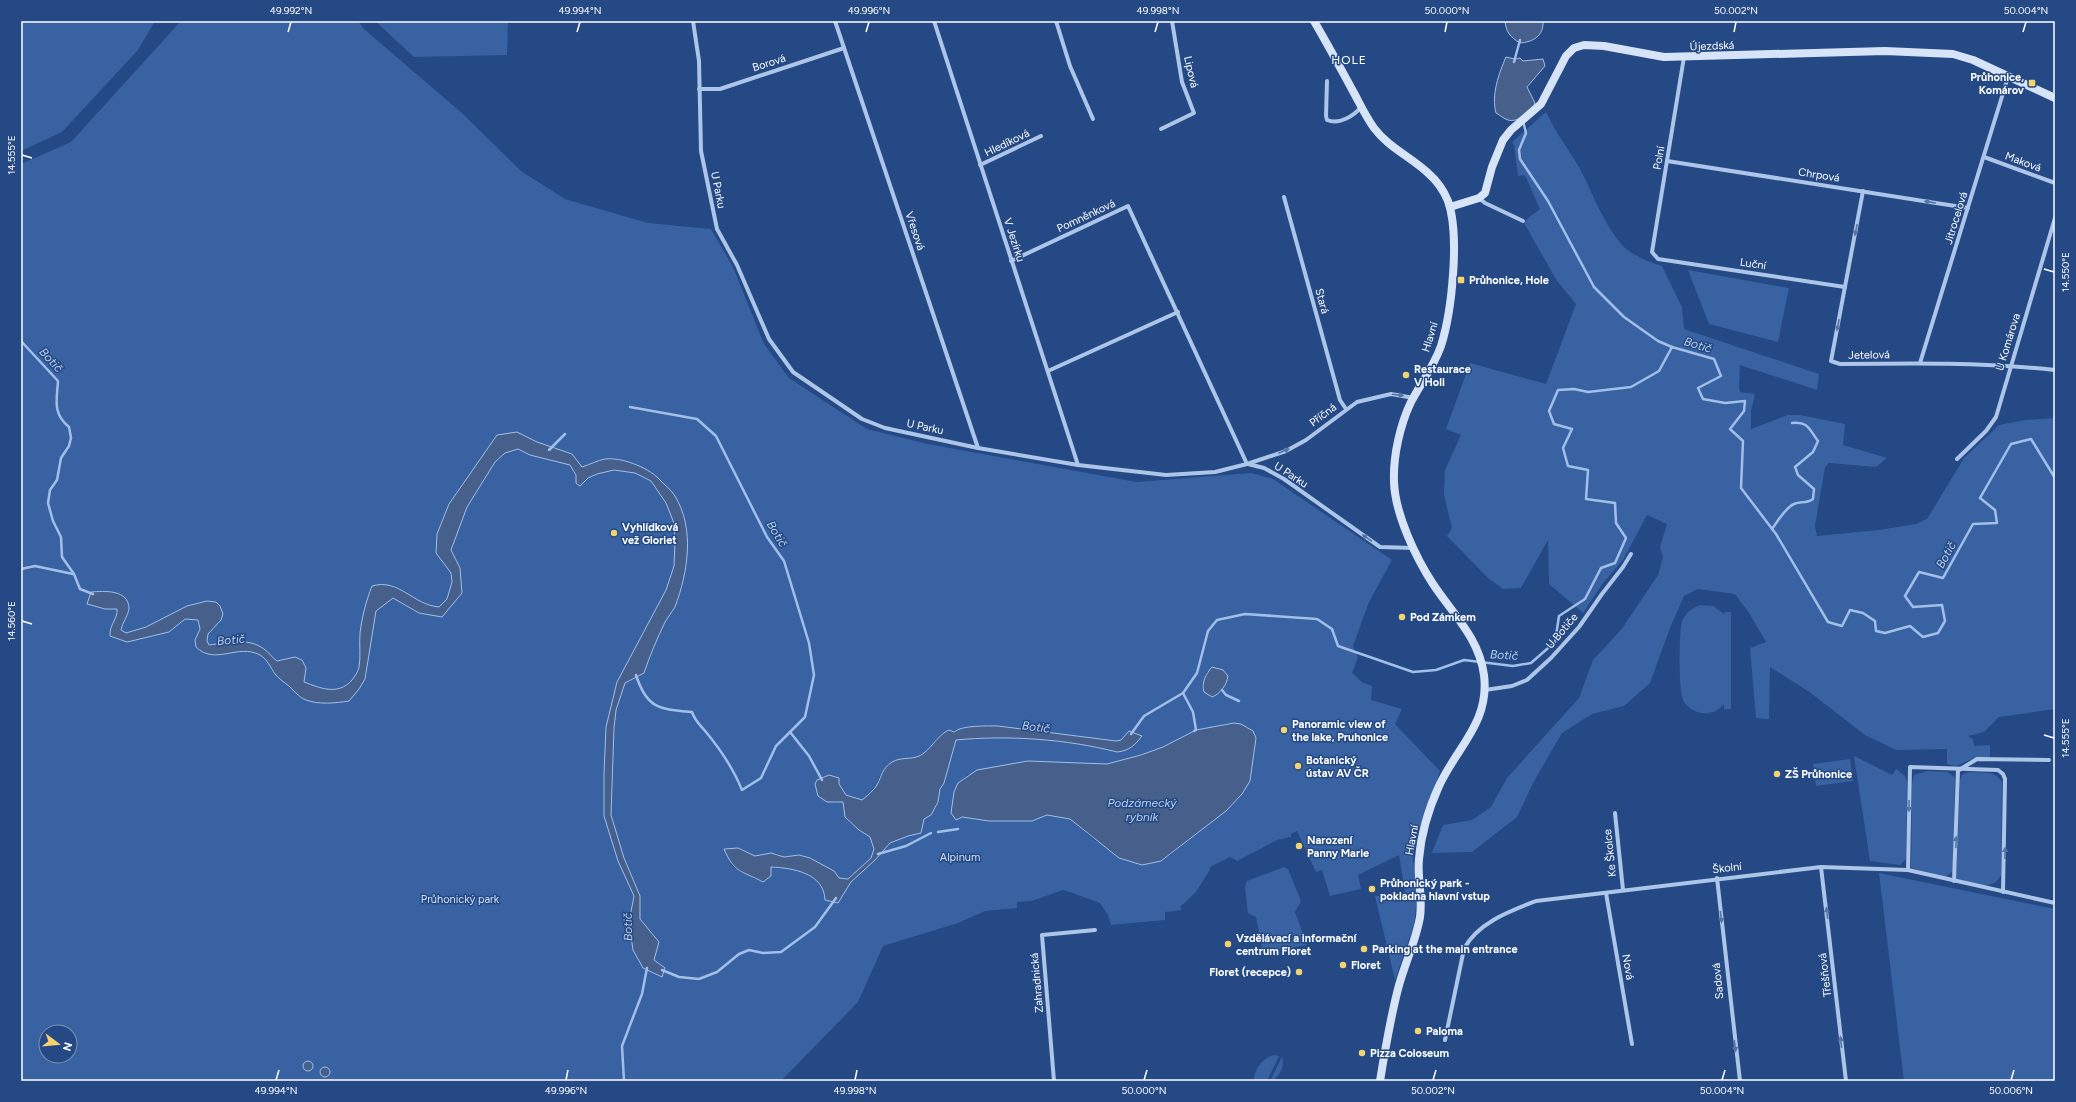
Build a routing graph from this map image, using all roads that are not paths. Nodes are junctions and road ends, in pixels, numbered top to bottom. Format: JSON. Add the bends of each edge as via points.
{"nodes":[{"id":1,"x":693,"y":21,"type":"edge"},
{"id":2,"x":835,"y":21,"type":"edge"},
{"id":3,"x":934,"y":21,"type":"edge"},
{"id":4,"x":1056,"y":21,"type":"edge"},
{"id":5,"x":1172,"y":21,"type":"edge"},
{"id":6,"x":1314,"y":21,"type":"edge"},
{"id":7,"x":844,"y":48,"type":"junction"},
{"id":8,"x":1684,"y":58,"type":"junction"},
{"id":9,"x":2008,"y":77,"type":"junction"},
{"id":10,"x":1327,"y":81,"type":"dead end"},
{"id":11,"x":699,"y":89,"type":"junction"},
{"id":12,"x":2055,"y":98,"type":"edge"},
{"id":13,"x":1362,"y":106,"type":"junction"},
{"id":14,"x":1093,"y":119,"type":"dead end"},
{"id":15,"x":1160,"y":128,"type":"dead end"},
{"id":16,"x":1041,"y":136,"type":"dead end"},
{"id":17,"x":1984,"y":157,"type":"junction"},
{"id":18,"x":1667,"y":161,"type":"junction"},
{"id":19,"x":980,"y":165,"type":"junction"},
{"id":20,"x":2055,"y":183,"type":"edge"},
{"id":21,"x":1863,"y":191,"type":"junction"},
{"id":22,"x":1284,"y":197,"type":"dead end"},
{"id":23,"x":1479,"y":198,"type":"junction"},
{"id":24,"x":1450,"y":207,"type":"junction"},
{"id":25,"x":1968,"y":208,"type":"junction"},
{"id":26,"x":2055,"y":218,"type":"edge"},
{"id":27,"x":1522,"y":221,"type":"dead end"},
{"id":28,"x":1658,"y":259,"type":"joint"},
{"id":29,"x":1011,"y":261,"type":"junction"},
{"id":30,"x":1845,"y":287,"type":"junction"},
{"id":31,"x":1178,"y":312,"type":"junction"},
{"id":32,"x":1920,"y":363,"type":"junction"},
{"id":33,"x":2010,"y":365,"type":"junction"},
{"id":34,"x":2055,"y":370,"type":"edge"},
{"id":35,"x":1048,"y":372,"type":"junction"},
{"id":36,"x":1414,"y":398,"type":"junction"},
{"id":37,"x":1346,"y":409,"type":"junction"},
{"id":38,"x":978,"y":448,"type":"junction"},
{"id":39,"x":1957,"y":459,"type":"dead end"},
{"id":40,"x":1247,"y":464,"type":"junction"},
{"id":41,"x":1078,"y":465,"type":"junction"},
{"id":42,"x":1414,"y":548,"type":"junction"},
{"id":43,"x":1631,"y":554,"type":"dead end"},
{"id":44,"x":1485,"y":690,"type":"junction"},
{"id":45,"x":2049,"y":760,"type":"dead end"},
{"id":46,"x":1958,"y":770,"type":"junction"},
{"id":47,"x":1615,"y":813,"type":"dead end"},
{"id":48,"x":1821,"y":867,"type":"junction"},
{"id":49,"x":1908,"y":870,"type":"junction"},
{"id":50,"x":1717,"y":878,"type":"junction"},
{"id":51,"x":1954,"y":881,"type":"junction"},
{"id":52,"x":1623,"y":890,"type":"junction"},
{"id":53,"x":2003,"y":892,"type":"junction"},
{"id":54,"x":1606,"y":893,"type":"junction"},
{"id":55,"x":2055,"y":903,"type":"edge"},
{"id":56,"x":1095,"y":930,"type":"dead end"},
{"id":57,"x":1446,"y":1040,"type":"dead end"},
{"id":58,"x":1632,"y":1044,"type":"dead end"},
{"id":59,"x":1054,"y":1081,"type":"edge"},
{"id":60,"x":1380,"y":1081,"type":"edge"},
{"id":61,"x":1740,"y":1081,"type":"edge"},
{"id":62,"x":1846,"y":1081,"type":"edge"}],
"edges":[{"from":1,"to":11,"type":"street","name":"U Parku","via":[[699,61]]},
{"from":2,"to":7,"type":"street","name":"Vřesová"},
{"from":3,"to":19,"type":"street","name":"V Jezírku"},
{"from":4,"to":14,"type":"street","via":[[1070,66]]},
{"from":5,"to":15,"type":"street","name":"Lipová","via":[[1182,82],[1194,113]]},
{"from":6,"to":13,"type":"street","name":"Hlavní"},
{"from":7,"to":11,"type":"street","name":"Borová","via":[[720,89]]},
{"from":7,"to":38,"type":"street","name":"Vřesová"},
{"from":8,"to":9,"type":"street","name":"Újezdská","via":[[1884,51],[1953,54],[1973,60]]},
{"from":8,"to":18,"type":"street","name":"Polní"},
{"from":8,"to":23,"type":"street","name":"Újezdská","via":[[1645,55],[1596,45],[1574,48],[1564,58],[1539,107],[1503,140],[1492,166],[1487,189]]},
{"from":9,"to":12,"type":"street","name":"Újezdská"},
{"from":9,"to":17,"type":"street","name":"Jitrocelová"},
{"from":10,"to":13,"type":"street","via":[[1327,120],[1344,120]]},
{"from":11,"to":38,"type":"street","name":"U Parku","via":[[701,151],[717,229],[737,265],[769,339],[793,372],[862,419],[885,428]]},
{"from":13,"to":24,"type":"street","name":"Hlavní","via":[[1374,128],[1389,144],[1428,174],[1444,193]]},
{"from":16,"to":19,"type":"street","name":"Hledíková"},
{"from":17,"to":20,"type":"street","name":"Maková"},
{"from":17,"to":25,"type":"street","name":"Jitrocelová"},
{"from":18,"to":21,"type":"street","name":"Chrpová"},
{"from":18,"to":28,"type":"street","name":"Polní","via":[[1652,252]]},
{"from":19,"to":29,"type":"street","name":"V Jezírku"},
{"from":25,"to":21,"type":"street","name":"Chrpová","one_way":true},
{"from":21,"to":30,"type":"street","name":"Jetelová","one_way":true},
{"from":22,"to":37,"type":"street","name":"Stará","via":[[1340,400]]},
{"from":23,"to":24,"type":"street"},
{"from":23,"to":27,"type":"street"},
{"from":24,"to":36,"type":"street","name":"Hlavní","via":[[1453,235],[1450,308],[1441,345]]},
{"from":25,"to":32,"type":"street","name":"Jitrocelová"},
{"from":26,"to":33,"type":"street","name":"U Komárova"},
{"from":28,"to":30,"type":"street","name":"Luční"},
{"from":29,"to":31,"type":"street","name":"Pomněnková","via":[[1128,206]]},
{"from":29,"to":35,"type":"street","name":"V Jezírku"},
{"from":30,"to":32,"type":"street","name":"Jetelová","one_way":true,"via":[[1831,361],[1840,364]]},
{"from":31,"to":35,"type":"street"},
{"from":31,"to":40,"type":"street","name":"Pomněnková"},
{"from":32,"to":33,"type":"street","name":"Jetelová"},
{"from":33,"to":34,"type":"street","name":"Jetelová"},
{"from":33,"to":39,"type":"street","name":"U Komárova","via":[[1993,423]]},
{"from":35,"to":41,"type":"street","name":"V Jezírku"},
{"from":37,"to":36,"type":"street","name":"Příčná","one_way":true,"via":[[1356,402],[1391,394]]},
{"from":36,"to":42,"type":"street","name":"Hlavní","via":[[1400,436],[1394,485],[1400,514]]},
{"from":40,"to":37,"type":"street","name":"Příčná","one_way":true,"via":[[1286,451],[1306,440]]},
{"from":38,"to":41,"type":"street","name":"U Parku"},
{"from":40,"to":41,"type":"street","name":"U Parku","via":[[1215,472],[1166,475]]},
{"from":42,"to":40,"type":"street","name":"U Parku","one_way":true,"via":[[1380,547],[1284,479],[1264,468]]},
{"from":42,"to":44,"type":"street","name":"Hlavní","via":[[1433,583],[1479,653]]},
{"from":43,"to":44,"type":"street","name":"U Botiče","via":[[1579,627],[1551,658],[1526,680],[1512,686]]},
{"from":44,"to":60,"type":"street","name":"Hlavní","via":[[1478,722],[1443,778],[1425,827],[1418,862],[1422,895],[1420,917],[1398,988]]},
{"from":45,"to":46,"type":"street","via":[[1977,759]]},
{"from":46,"to":49,"type":"street","one_way":true,"via":[[1910,766]]},
{"from":51,"to":46,"type":"street","one_way":true},
{"from":53,"to":46,"type":"street","one_way":true,"via":[[2005,779],[1998,770]]},
{"from":47,"to":52,"type":"street","name":"Ke Školce"},
{"from":48,"to":49,"type":"street","name":"Školní"},
{"from":48,"to":50,"type":"street","name":"Školní"},
{"from":62,"to":48,"type":"street","name":"Třešňová","one_way":true},
{"from":49,"to":51,"type":"street","name":"Školní"},
{"from":50,"to":52,"type":"street","name":"Školní"},
{"from":50,"to":61,"type":"street","name":"Sadová","one_way":true},
{"from":51,"to":53,"type":"street","name":"Školní"},
{"from":52,"to":54,"type":"street","name":"Školní"},
{"from":53,"to":55,"type":"street","name":"Školní"},
{"from":54,"to":57,"type":"street","name":"Školní","via":[[1536,901],[1508,912],[1474,934],[1466,945]]},
{"from":54,"to":58,"type":"street","name":"Nová"},
{"from":56,"to":59,"type":"street","name":"Zahradnická","via":[[1042,935]]}]}
